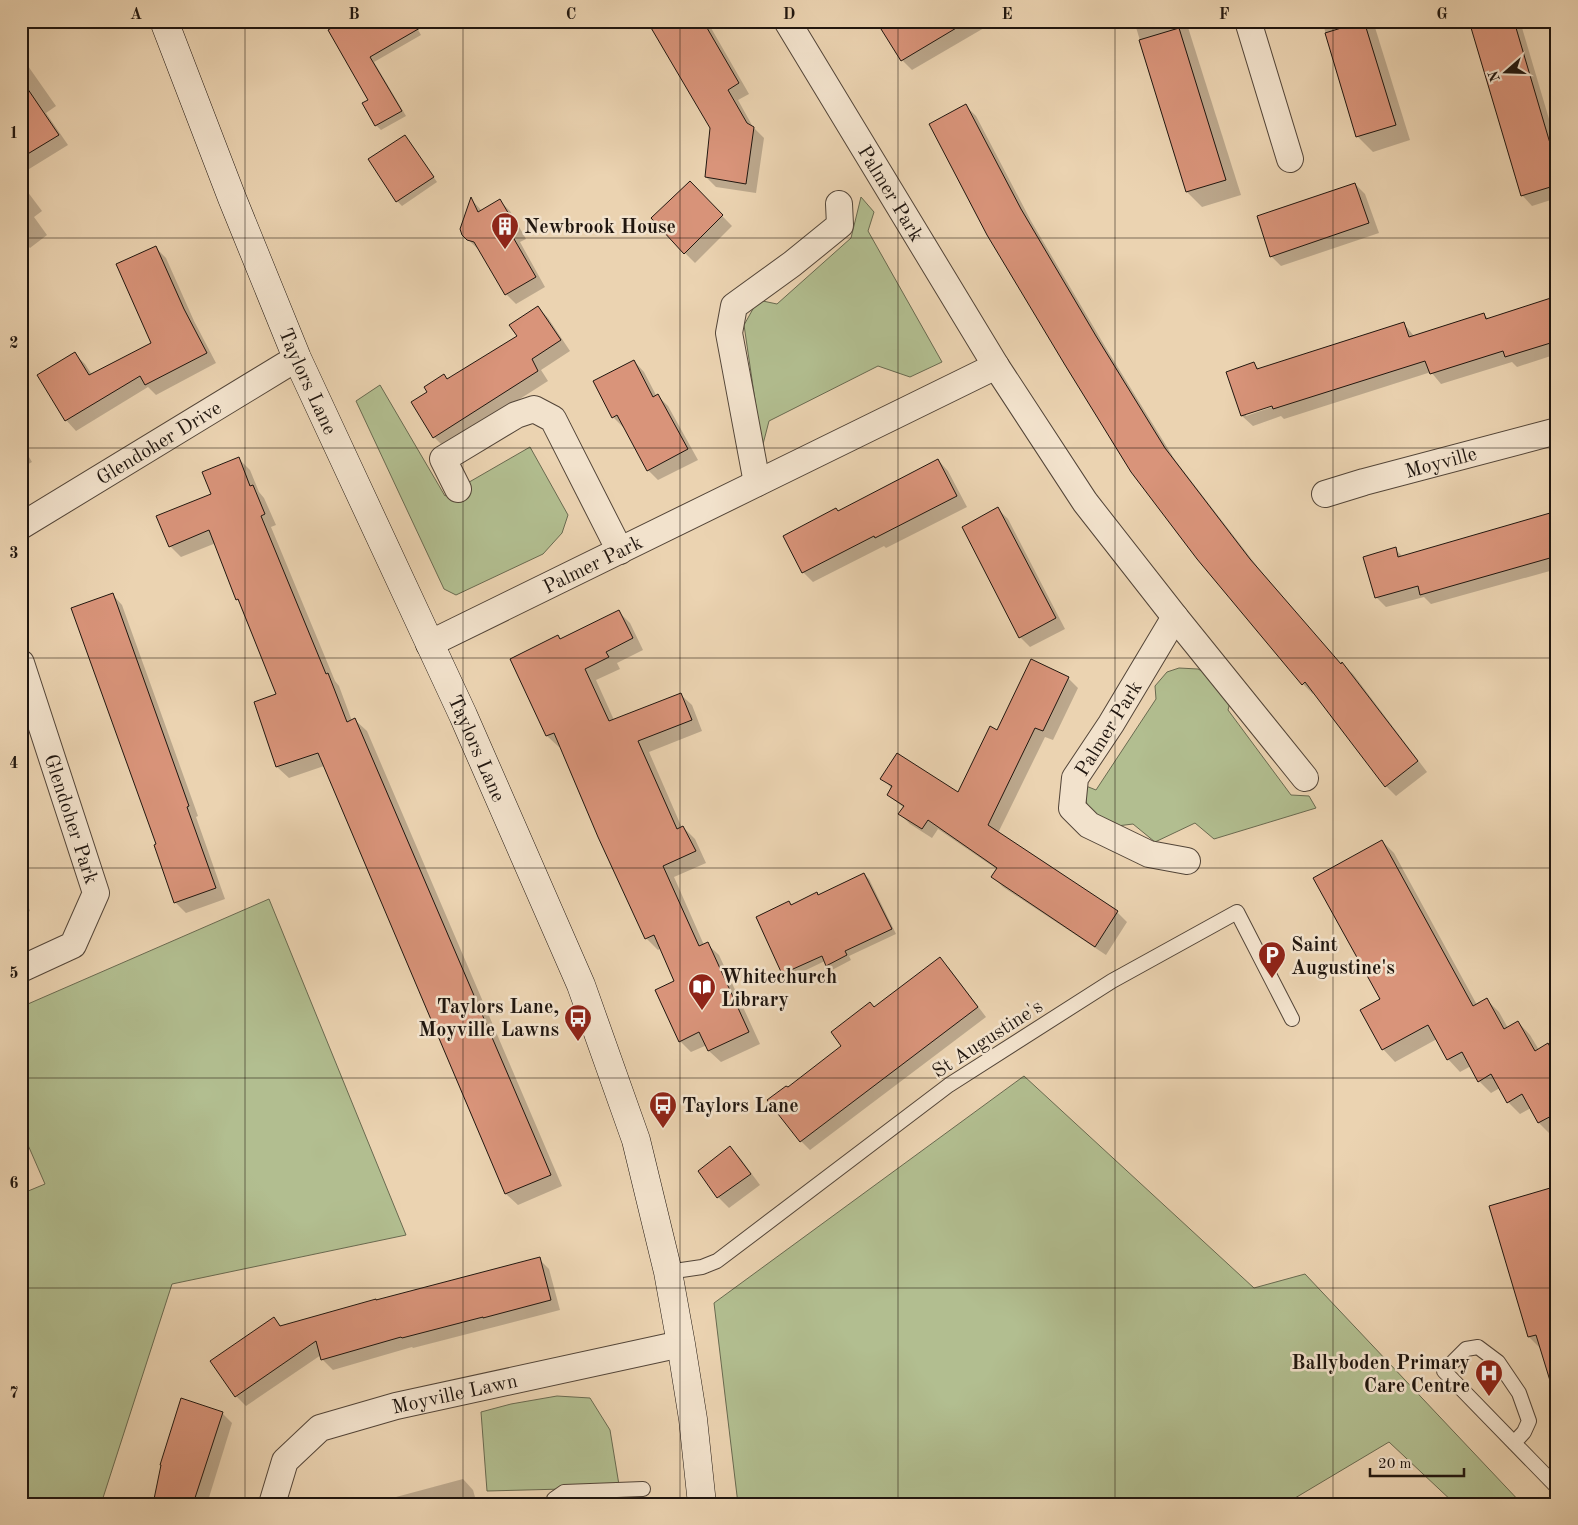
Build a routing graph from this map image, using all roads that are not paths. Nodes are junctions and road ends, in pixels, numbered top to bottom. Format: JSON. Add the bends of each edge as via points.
{"nodes":[{"id":1,"x":787,"y":21,"type":"edge"},
{"id":2,"x":1248,"y":21,"type":"edge"},
{"id":3,"x":168,"y":22,"type":"edge"},
{"id":4,"x":1290,"y":159,"type":"dead end"},
{"id":5,"x":839,"y":204,"type":"dead end"},
{"id":6,"x":297,"y":358,"type":"junction"},
{"id":7,"x":996,"y":366,"type":"junction"},
{"id":8,"x":1557,"y":431,"type":"edge"},
{"id":9,"x":757,"y":483,"type":"junction"},
{"id":10,"x":458,"y":489,"type":"dead end"},
{"id":11,"x":1325,"y":494,"type":"dead end"},
{"id":12,"x":21,"y":526,"type":"edge"},
{"id":13,"x":620,"y":551,"type":"junction"},
{"id":14,"x":1175,"y":617,"type":"junction"},
{"id":15,"x":430,"y":644,"type":"junction"},
{"id":16,"x":21,"y":664,"type":"edge"},
{"id":17,"x":1305,"y":778,"type":"dead end"},
{"id":18,"x":1187,"y":861,"type":"dead end"},
{"id":19,"x":21,"y":969,"type":"edge"},
{"id":20,"x":1292,"y":1019,"type":"dead end"},
{"id":21,"x":668,"y":1272,"type":"junction"},
{"id":22,"x":682,"y":1344,"type":"junction"},
{"id":23,"x":1514,"y":1443,"type":"junction"},
{"id":24,"x":1557,"y":1488,"type":"edge"},
{"id":25,"x":643,"y":1489,"type":"dead end"},
{"id":26,"x":554,"y":1500,"type":"dead end"},
{"id":27,"x":272,"y":1504,"type":"edge"},
{"id":28,"x":702,"y":1504,"type":"edge"}],
"edges":[{"from":1,"to":7,"type":"street","name":"Palmer Park"},
{"from":2,"to":4,"type":"street"},
{"from":3,"to":6,"type":"main road","name":"Taylors Lane","via":[[232,198]]},
{"from":5,"to":9,"type":"street","via":[[840,225],[734,306],[729,333]]},
{"from":6,"to":12,"type":"street","name":"Glendoher Drive"},
{"from":6,"to":15,"type":"main road","name":"Taylors Lane"},
{"from":7,"to":9,"type":"street","name":"Palmer Park"},
{"from":7,"to":14,"type":"street","name":"Palmer Park","via":[[1085,502]]},
{"from":8,"to":11,"type":"street","name":"Moyville"},
{"from":9,"to":13,"type":"street","name":"Palmer Park"},
{"from":10,"to":13,"type":"street","via":[[443,459],[516,415],[534,409],[553,419]]},
{"from":13,"to":15,"type":"street","name":"Palmer Park"},
{"from":14,"to":17,"type":"street","name":"Palmer Park"},
{"from":14,"to":18,"type":"street","name":"Palmer Park","via":[[1075,778],[1072,808],[1089,825],[1150,854]]},
{"from":15,"to":21,"type":"main road","name":"Taylors Lane","via":[[582,985],[636,1140]]},
{"from":16,"to":19,"type":"street","name":"Glendoher Park","via":[[96,893],[73,944]]},
{"from":20,"to":21,"type":"lane","name":"St Augustine's","via":[[1237,912],[1112,981],[949,1085],[717,1261],[702,1267]]},
{"from":21,"to":22,"type":"main road","name":"Taylors Lane"},
{"from":22,"to":27,"type":"street","name":"Moyville Lawn","via":[[396,1406],[320,1428],[284,1461]]},
{"from":22,"to":28,"type":"main road","name":"Taylors Lane"},
{"from":23,"to":23,"type":"lane","via":[[1444,1371],[1466,1349],[1478,1347],[1498,1362],[1519,1393],[1528,1421],[1524,1432]]},
{"from":23,"to":24,"type":"lane"},
{"from":25,"to":26,"type":"lane","via":[[564,1492]]}]}
